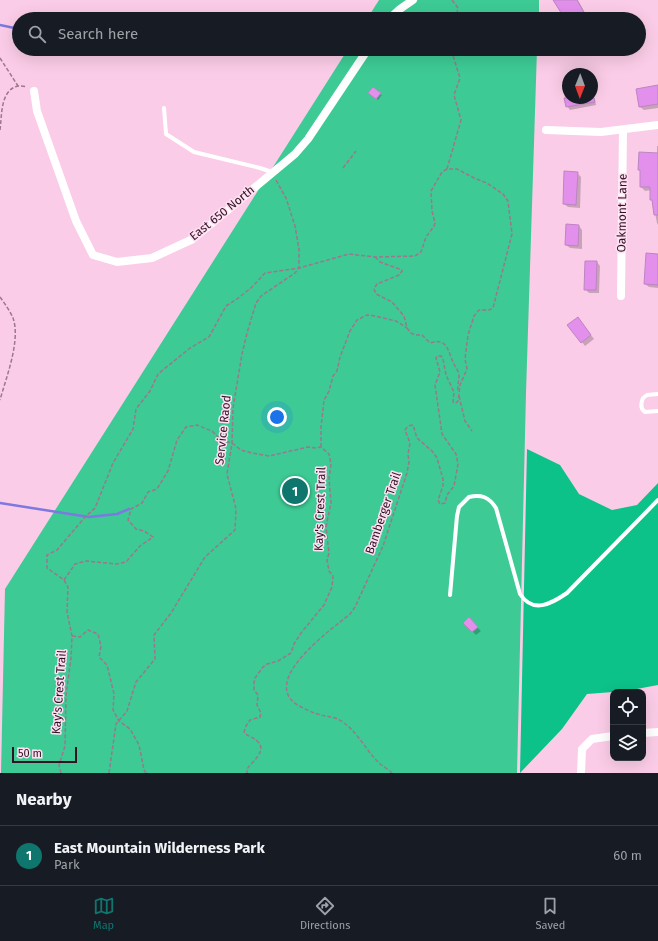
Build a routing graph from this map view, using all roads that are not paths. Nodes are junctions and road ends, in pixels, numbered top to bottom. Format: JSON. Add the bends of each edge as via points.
{"nodes":[{"id":1,"x":412,"y":0,"type":"edge"},
{"id":2,"x":397,"y":12,"type":"edge"},
{"id":3,"x":363,"y":56,"type":"edge"},
{"id":4,"x":34,"y":91,"type":"dead end"},
{"id":5,"x":164,"y":108,"type":"dead end"},
{"id":6,"x":658,"y":125,"type":"edge"},
{"id":7,"x":546,"y":130,"type":"dead end"},
{"id":8,"x":623,"y":130,"type":"junction"},
{"id":9,"x":272,"y":172,"type":"junction"},
{"id":10,"x":621,"y":296,"type":"dead end"},
{"id":11,"x":658,"y":394,"type":"edge"},
{"id":12,"x":658,"y":411,"type":"edge"},
{"id":13,"x":658,"y":500,"type":"edge"},
{"id":14,"x":450,"y":595,"type":"dead end"},
{"id":15,"x":658,"y":732,"type":"edge"},
{"id":16,"x":646,"y":733,"type":"edge"},
{"id":17,"x":610,"y":736,"type":"edge"},
{"id":18,"x":581,"y":773,"type":"edge"}],
"edges":[{"from":1,"to":2,"type":"street"},
{"from":3,"to":9,"type":"street","name":"East 650 North","via":[[305,144]]},
{"from":4,"to":9,"type":"street","name":"East 650 North","via":[[37,110],[76,221],[93,255],[117,262],[152,258],[173,249],[193,239]]},
{"from":5,"to":9,"type":"lane","via":[[166,134],[194,152]]},
{"from":6,"to":8,"type":"street"},
{"from":7,"to":8,"type":"street"},
{"from":8,"to":10,"type":"street","name":"Oakmont Lane"},
{"from":11,"to":12,"type":"lane","via":[[647,395],[643,398],[641,406],[645,412]]},
{"from":13,"to":14,"type":"lane","via":[[567,593],[544,606],[525,601],[520,594],[496,508],[492,502],[480,496],[469,497],[459,507]]},
{"from":15,"to":16,"type":"street"},
{"from":17,"to":18,"type":"street","via":[[592,739],[582,749]]}]}
